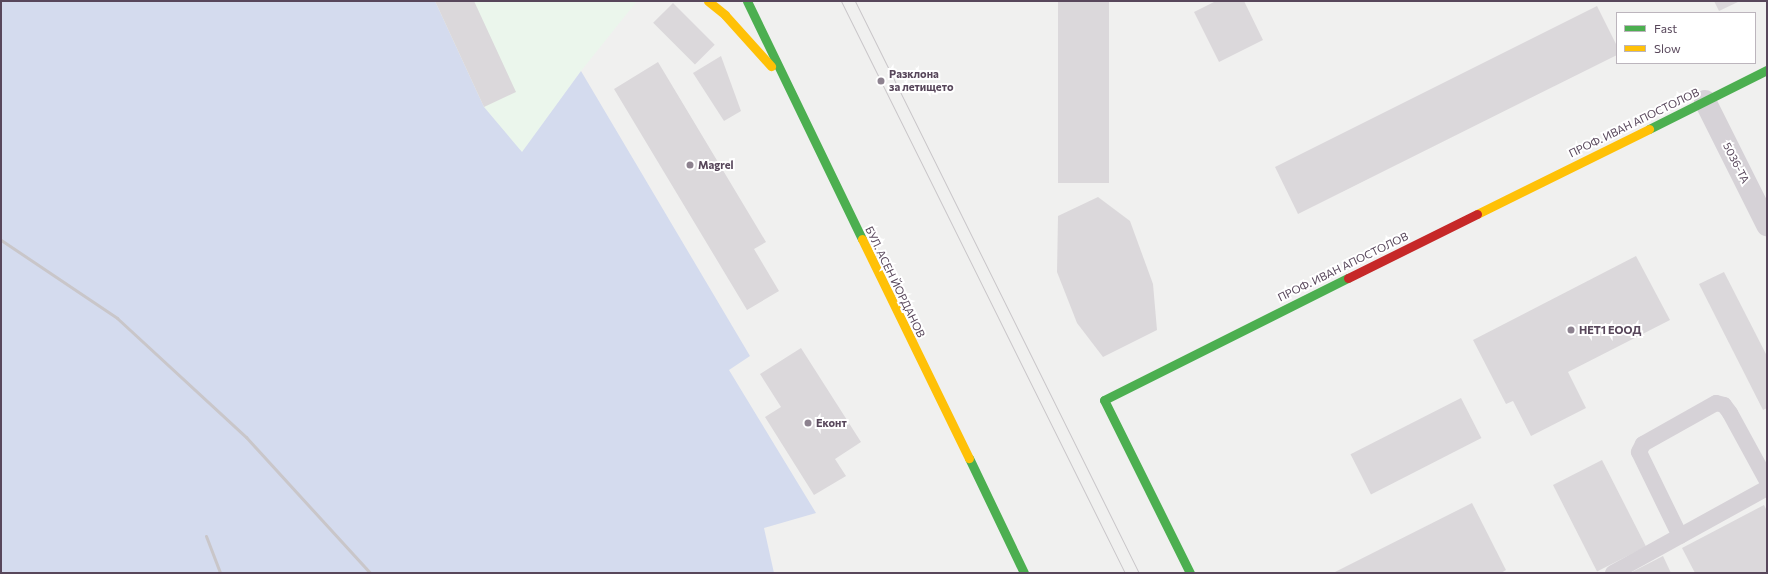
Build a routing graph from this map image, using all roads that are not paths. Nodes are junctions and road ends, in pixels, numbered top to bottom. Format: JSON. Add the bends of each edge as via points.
{"nodes":[{"id":1,"x":708,"y":1,"type":"edge"},
{"id":2,"x":747,"y":1,"type":"edge"},
{"id":3,"x":1767,"y":70,"type":"edge"},
{"id":4,"x":788,"y":85,"type":"junction"},
{"id":5,"x":1705,"y":101,"type":"junction"},
{"id":6,"x":1767,"y":225,"type":"edge"},
{"id":7,"x":1763,"y":464,"type":"edge"},
{"id":8,"x":1767,"y":481,"type":"edge"},
{"id":9,"x":1767,"y":488,"type":"edge"},
{"id":10,"x":1680,"y":536,"type":"junction"},
{"id":11,"x":1024,"y":573,"type":"edge"},
{"id":12,"x":1190,"y":573,"type":"edge"},
{"id":13,"x":1612,"y":573,"type":"edge"}],
"edges":[{"from":1,"to":4,"type":"street","via":[[725,15]]},
{"from":2,"to":4,"type":"street","name":"БУЛ. АСЕН ЙОРДАНОВ"},
{"from":3,"to":5,"type":"street","name":"ПРОФ. ИВАН АПОСТОЛОВ"},
{"from":4,"to":11,"type":"street","name":"БУЛ. АСЕН ЙОРДАНОВ"},
{"from":5,"to":6,"type":"street","name":"5036-ТА"},
{"from":5,"to":12,"type":"street","name":"ПРОФ. ИВАН АПОСТОЛОВ","via":[[1104,400]]},
{"from":7,"to":8,"type":"lane"},
{"from":7,"to":10,"type":"lane","via":[[1724,405],[1716,402],[1643,444],[1639,452],[1641,460]]},
{"from":9,"to":10,"type":"lane"},
{"from":10,"to":13,"type":"lane"}]}
